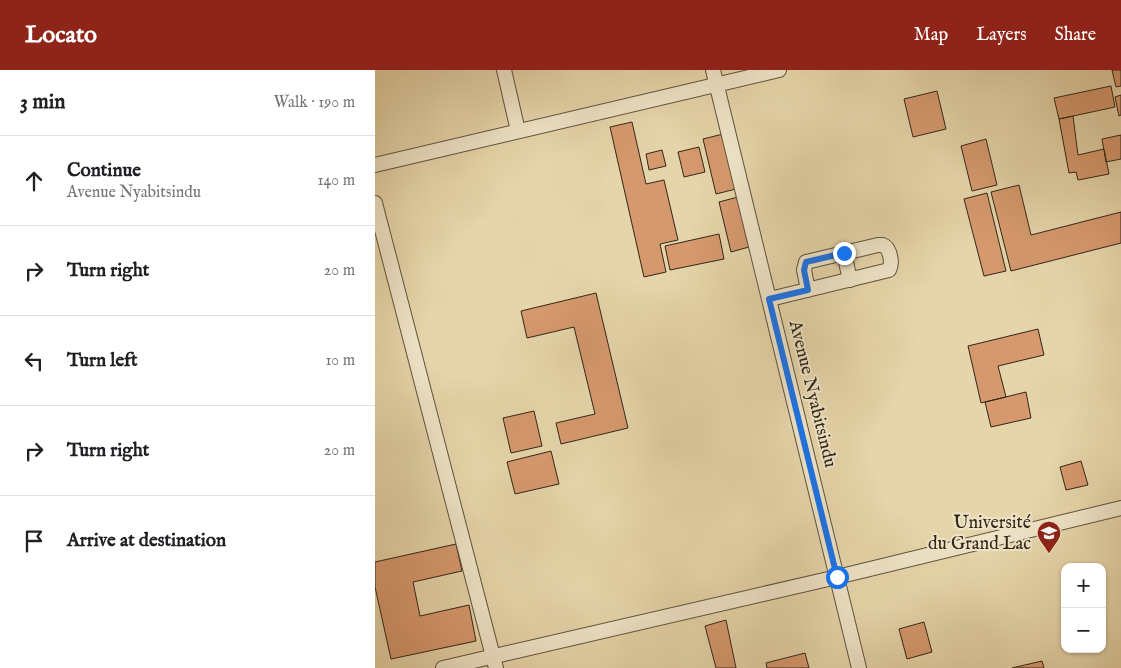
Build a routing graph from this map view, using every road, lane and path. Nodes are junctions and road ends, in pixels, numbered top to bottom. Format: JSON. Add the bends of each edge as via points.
{"nodes":[{"id":1,"x":504,"y":70,"type":"edge"},
{"id":2,"x":713,"y":70,"type":"edge"},
{"id":3,"x":779,"y":70,"type":"edge"},
{"id":4,"x":717,"y":85,"type":"junction"},
{"id":5,"x":518,"y":131,"type":"junction"},
{"id":6,"x":375,"y":165,"type":"edge"},
{"id":7,"x":375,"y":203,"type":"edge"},
{"id":8,"x":844,"y":253,"type":"junction"},
{"id":9,"x":850,"y":280,"type":"junction"},
{"id":10,"x":808,"y":290,"type":"junction"},
{"id":11,"x":769,"y":299,"type":"junction"},
{"id":12,"x":1121,"y":508,"type":"edge"},
{"id":13,"x":837,"y":577,"type":"junction"},
{"id":14,"x":495,"y":662,"type":"edge"},
{"id":15,"x":443,"y":668,"type":"edge"},
{"id":16,"x":859,"y":668,"type":"edge"}],
"edges":[{"from":1,"to":5,"type":"street"},
{"from":2,"to":4,"type":"street","name":"Avenue Nyabitsindu"},
{"from":3,"to":4,"type":"street"},
{"from":4,"to":5,"type":"street"},
{"from":4,"to":11,"type":"street","name":"Avenue Nyabitsindu"},
{"from":5,"to":6,"type":"street"},
{"from":7,"to":14,"type":"street"},
{"from":8,"to":9,"type":"street"},
{"from":8,"to":9,"type":"street","via":[[883,245],[892,264],[889,270]]},
{"from":8,"to":10,"type":"street","via":[[806,262],[804,270]]},
{"from":9,"to":10,"type":"street"},
{"from":10,"to":11,"type":"street"},
{"from":11,"to":13,"type":"street","name":"Avenue Nyabitsindu"},
{"from":12,"to":13,"type":"street"},
{"from":13,"to":14,"type":"street"},
{"from":13,"to":16,"type":"street","name":"Avenue Nyabitsindu"},
{"from":14,"to":15,"type":"street"}]}
